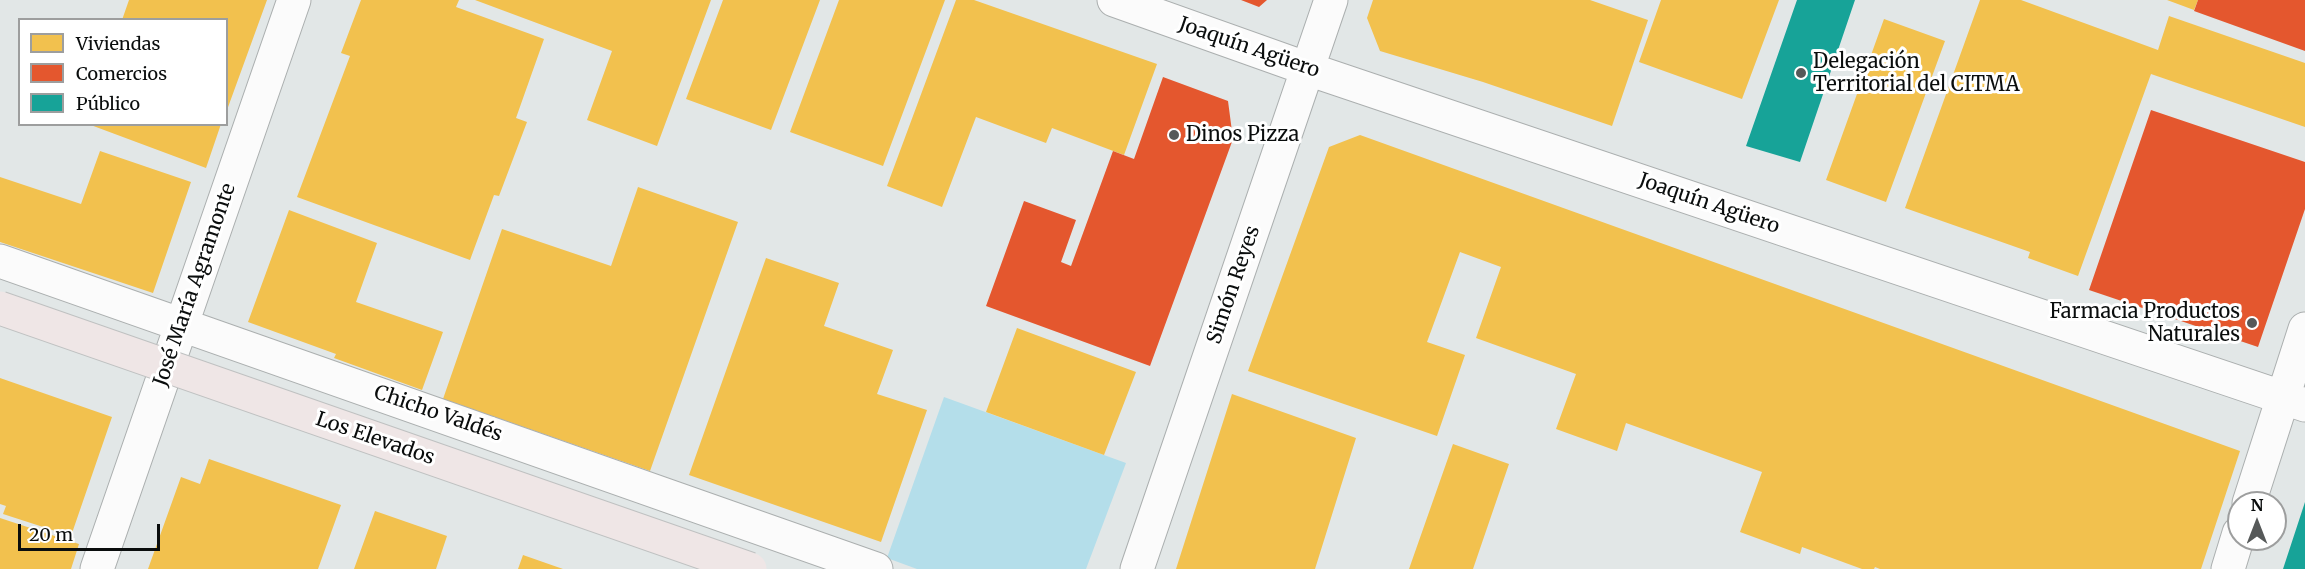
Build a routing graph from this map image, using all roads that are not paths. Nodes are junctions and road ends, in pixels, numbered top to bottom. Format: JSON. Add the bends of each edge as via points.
{"nodes":[{"id":1,"x":294,"y":0,"type":"edge"},
{"id":2,"x":1114,"y":0,"type":"edge"},
{"id":3,"x":1331,"y":0,"type":"edge"},
{"id":4,"x":1308,"y":69,"type":"junction"},
{"id":5,"x":0,"y":261,"type":"edge"},
{"id":6,"x":0,"y":308,"type":"edge"},
{"id":7,"x":182,"y":324,"type":"junction"},
{"id":8,"x":2305,"y":329,"type":"edge"},
{"id":9,"x":2294,"y":402,"type":"edge"},
{"id":10,"x":2254,"y":491,"type":"edge"},
{"id":11,"x":2234,"y":551,"type":"edge"},
{"id":12,"x":97,"y":569,"type":"edge"},
{"id":13,"x":750,"y":569,"type":"edge"},
{"id":14,"x":876,"y":569,"type":"edge"},
{"id":15,"x":1137,"y":569,"type":"edge"},
{"id":16,"x":2228,"y":569,"type":"edge"}],
"edges":[{"from":1,"to":7,"type":"street","name":"José María Agramonte"},
{"from":2,"to":4,"type":"street","name":"Joaquín Agüero"},
{"from":3,"to":4,"type":"street","name":"Simón Reyes"},
{"from":4,"to":9,"type":"street","name":"Joaquín Agüero"},
{"from":4,"to":15,"type":"street","name":"Simón Reyes"},
{"from":5,"to":7,"type":"street","name":"Chicho Valdés"},
{"from":6,"to":13,"type":"main road","name":"Los Elevados","bridge":true},
{"from":7,"to":12,"type":"street","name":"José María Agramonte"},
{"from":7,"to":14,"type":"street","name":"Chicho Valdés"},
{"from":8,"to":9,"type":"street"},
{"from":9,"to":10,"type":"street"},
{"from":11,"to":16,"type":"street"}]}
